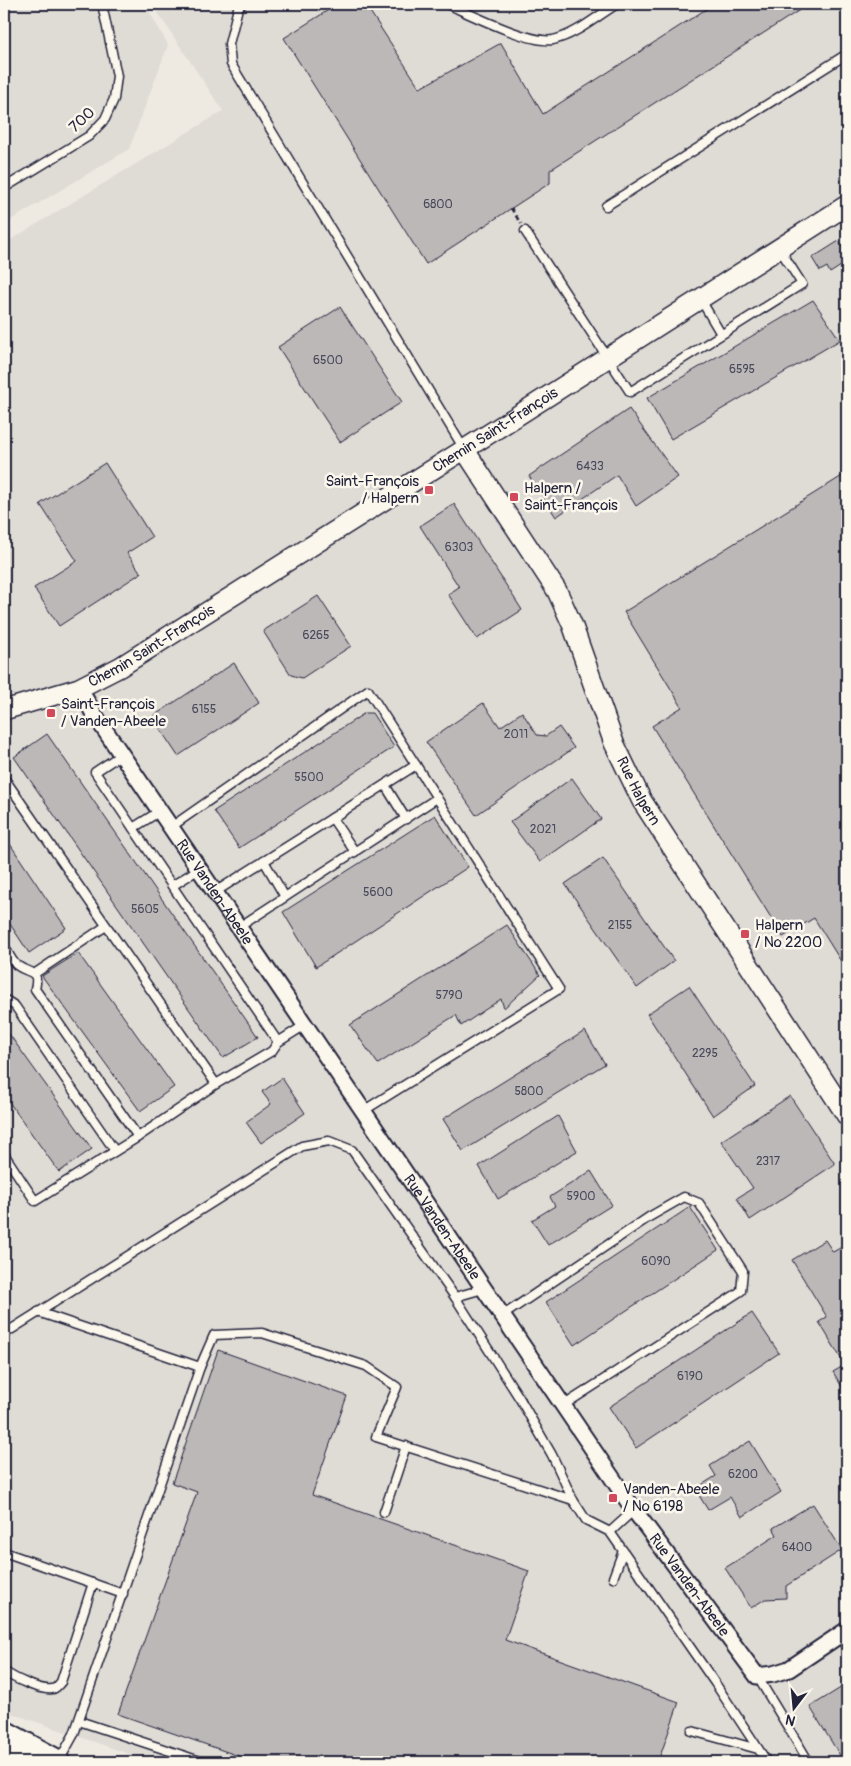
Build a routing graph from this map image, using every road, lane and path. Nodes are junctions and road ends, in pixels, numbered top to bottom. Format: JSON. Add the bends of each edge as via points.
{"nodes":[{"id":1,"x":102,"y":4,"type":"edge"},
{"id":2,"x":242,"y":4,"type":"edge"},
{"id":3,"x":447,"y":4,"type":"edge"},
{"id":4,"x":617,"y":4,"type":"edge"},
{"id":5,"x":847,"y":54,"type":"edge"},
{"id":6,"x":4,"y":188,"type":"edge"},
{"id":7,"x":847,"y":205,"type":"edge"},
{"id":8,"x":606,"y":206,"type":"dead end"},
{"id":9,"x":511,"y":208,"type":"dead end"},
{"id":10,"x":519,"y":220,"type":"dead end"},
{"id":11,"x":525,"y":231,"type":"dead end"},
{"id":12,"x":779,"y":248,"type":"junction"},
{"id":13,"x":700,"y":298,"type":"junction"},
{"id":14,"x":722,"y":334,"type":"junction"},
{"id":15,"x":608,"y":358,"type":"junction"},
{"id":16,"x":464,"y":450,"type":"junction"},
{"id":17,"x":79,"y":688,"type":"junction"},
{"id":18,"x":4,"y":710,"type":"edge"},
{"id":19,"x":122,"y":754,"type":"junction"},
{"id":20,"x":416,"y":765,"type":"junction"},
{"id":21,"x":4,"y":778,"type":"edge"},
{"id":22,"x":385,"y":785,"type":"junction"},
{"id":23,"x":437,"y":798,"type":"junction"},
{"id":24,"x":160,"y":811,"type":"junction"},
{"id":25,"x":332,"y":818,"type":"junction"},
{"id":26,"x":406,"y":819,"type":"junction"},
{"id":27,"x":171,"y":827,"type":"junction"},
{"id":28,"x":133,"y":828,"type":"junction"},
{"id":29,"x":355,"y":852,"type":"junction"},
{"id":30,"x":264,"y":861,"type":"junction"},
{"id":31,"x":199,"y":869,"type":"junction"},
{"id":32,"x":172,"y":886,"type":"junction"},
{"id":33,"x":215,"y":892,"type":"junction"},
{"id":34,"x":285,"y":897,"type":"junction"},
{"id":35,"x":106,"y":926,"type":"junction"},
{"id":36,"x":239,"y":928,"type":"junction"},
{"id":37,"x":4,"y":946,"type":"edge"},
{"id":38,"x":34,"y":974,"type":"junction"},
{"id":39,"x":4,"y":999,"type":"edge"},
{"id":40,"x":305,"y":1025,"type":"junction"},
{"id":41,"x":278,"y":1042,"type":"junction"},
{"id":42,"x":216,"y":1084,"type":"junction"},
{"id":43,"x":363,"y":1111,"type":"junction"},
{"id":44,"x":847,"y":1116,"type":"edge"},
{"id":45,"x":138,"y":1137,"type":"junction"},
{"id":46,"x":116,"y":1151,"type":"junction"},
{"id":47,"x":4,"y":1154,"type":"edge"},
{"id":48,"x":483,"y":1289,"type":"junction"},
{"id":49,"x":454,"y":1297,"type":"junction"},
{"id":50,"x":38,"y":1312,"type":"junction"},
{"id":51,"x":502,"y":1316,"type":"junction"},
{"id":52,"x":4,"y":1334,"type":"edge"},
{"id":53,"x":200,"y":1367,"type":"junction"},
{"id":54,"x":564,"y":1405,"type":"junction"},
{"id":55,"x":406,"y":1446,"type":"junction"},
{"id":56,"x":573,"y":1500,"type":"junction"},
{"id":57,"x":634,"y":1510,"type":"junction"},
{"id":58,"x":384,"y":1512,"type":"dead end"},
{"id":59,"x":610,"y":1532,"type":"junction"},
{"id":60,"x":623,"y":1551,"type":"junction"},
{"id":61,"x":4,"y":1552,"type":"edge"},
{"id":62,"x":613,"y":1578,"type":"dead end"},
{"id":63,"x":93,"y":1583,"type":"junction"},
{"id":64,"x":122,"y":1594,"type":"junction"},
{"id":65,"x":844,"y":1633,"type":"edge"},
{"id":66,"x":847,"y":1649,"type":"edge"},
{"id":67,"x":4,"y":1671,"type":"edge"},
{"id":68,"x":757,"y":1676,"type":"junction"},
{"id":69,"x":79,"y":1721,"type":"junction"},
{"id":70,"x":692,"y":1731,"type":"dead end"},
{"id":71,"x":4,"y":1733,"type":"edge"},
{"id":72,"x":758,"y":1749,"type":"junction"},
{"id":73,"x":4,"y":1753,"type":"edge"},
{"id":74,"x":16,"y":1762,"type":"edge"},
{"id":75,"x":57,"y":1762,"type":"edge"},
{"id":76,"x":203,"y":1762,"type":"edge"},
{"id":77,"x":767,"y":1762,"type":"edge"},
{"id":78,"x":809,"y":1762,"type":"edge"}],
"edges":[{"from":1,"to":6,"type":"lane","name":"700","via":[[116,76],[114,99],[105,119],[89,136]]},
{"from":2,"to":16,"type":"lane","via":[[238,8],[229,44],[231,64]]},
{"from":3,"to":4,"type":"lane","via":[[529,38],[552,40],[572,33]]},
{"from":5,"to":8,"type":"lane"},
{"from":7,"to":12,"type":"street","name":"Chemin Saint-François"},
{"from":9,"to":10,"type":"path"},
{"from":11,"to":15,"type":"lane"},
{"from":12,"to":13,"type":"street","name":"Chemin Saint-François"},
{"from":12,"to":14,"type":"lane","via":[[802,284]]},
{"from":13,"to":14,"type":"lane"},
{"from":13,"to":15,"type":"street","name":"Chemin Saint-François"},
{"from":14,"to":15,"type":"lane","via":[[630,392]]},
{"from":15,"to":16,"type":"street","name":"Chemin Saint-François"},
{"from":16,"to":17,"type":"street","name":"Chemin Saint-François","via":[[128,662]]},
{"from":16,"to":44,"type":"street","name":"Rue Halpern","via":[[557,591],[614,743],[642,801]]},
{"from":17,"to":18,"type":"street","name":"Chemin Saint-François"},
{"from":17,"to":19,"type":"street","name":"Rue Vanden-Abeele"},
{"from":19,"to":24,"type":"street","name":"Rue Vanden-Abeele"},
{"from":19,"to":28,"type":"lane","via":[[94,772]]},
{"from":20,"to":22,"type":"lane"},
{"from":20,"to":23,"type":"lane"},
{"from":20,"to":27,"type":"lane","via":[[368,690]]},
{"from":21,"to":35,"type":"lane"},
{"from":22,"to":25,"type":"lane"},
{"from":22,"to":26,"type":"lane"},
{"from":23,"to":26,"type":"lane"},
{"from":23,"to":43,"type":"lane","via":[[559,989]]},
{"from":24,"to":27,"type":"street","name":"Rue Vanden-Abeele"},
{"from":24,"to":28,"type":"lane"},
{"from":25,"to":29,"type":"lane"},
{"from":25,"to":30,"type":"lane"},
{"from":26,"to":29,"type":"lane"},
{"from":27,"to":31,"type":"street","name":"Rue Vanden-Abeele"},
{"from":28,"to":32,"type":"lane"},
{"from":29,"to":34,"type":"lane"},
{"from":30,"to":33,"type":"lane"},
{"from":30,"to":34,"type":"lane"},
{"from":31,"to":32,"type":"lane"},
{"from":31,"to":33,"type":"street","name":"Rue Vanden-Abeele"},
{"from":32,"to":41,"type":"lane"},
{"from":33,"to":36,"type":"street","name":"Rue Vanden-Abeele"},
{"from":34,"to":36,"type":"lane"},
{"from":35,"to":38,"type":"lane"},
{"from":35,"to":42,"type":"lane"},
{"from":36,"to":40,"type":"street","name":"Rue Vanden-Abeele"},
{"from":37,"to":38,"type":"lane","via":[[18,966]]},
{"from":38,"to":45,"type":"lane","via":[[35,989]]},
{"from":39,"to":46,"type":"lane","via":[[15,1006]]},
{"from":40,"to":41,"type":"lane"},
{"from":40,"to":43,"type":"street","name":"Rue Vanden-Abeele"},
{"from":41,"to":42,"type":"lane","via":[[272,1051]]},
{"from":42,"to":45,"type":"lane"},
{"from":43,"to":48,"type":"street","name":"Rue Vanden-Abeele"},
{"from":45,"to":46,"type":"lane"},
{"from":46,"to":47,"type":"lane","via":[[35,1201]]},
{"from":48,"to":49,"type":"lane"},
{"from":48,"to":51,"type":"street","name":"Rue Vanden-Abeele"},
{"from":49,"to":50,"type":"lane","via":[[352,1150],[329,1141],[302,1146]]},
{"from":49,"to":56,"type":"lane","via":[[520,1399]]},
{"from":50,"to":52,"type":"lane"},
{"from":50,"to":53,"type":"lane"},
{"from":51,"to":54,"type":"street","name":"Rue Vanden-Abeele"},
{"from":51,"to":54,"type":"lane","via":[[649,1217],[684,1197],[698,1203],[743,1270],[741,1291]]},
{"from":53,"to":55,"type":"lane","via":[[214,1335],[262,1332],[366,1366],[397,1387],[376,1437]]},
{"from":53,"to":64,"type":"lane"},
{"from":54,"to":57,"type":"street","name":"Rue Vanden-Abeele"},
{"from":55,"to":56,"type":"lane"},
{"from":55,"to":58,"type":"lane"},
{"from":56,"to":59,"type":"lane","via":[[586,1520]]},
{"from":57,"to":59,"type":"lane"},
{"from":57,"to":68,"type":"street","name":"Rue Vanden-Abeele"},
{"from":59,"to":60,"type":"lane"},
{"from":60,"to":62,"type":"lane"},
{"from":60,"to":72,"type":"lane"},
{"from":61,"to":63,"type":"lane"},
{"from":63,"to":64,"type":"lane"},
{"from":63,"to":67,"type":"lane","via":[[57,1687],[46,1689],[18,1680]]},
{"from":64,"to":69,"type":"lane"},
{"from":65,"to":66,"type":"lane"},
{"from":65,"to":68,"type":"street","via":[[790,1669]]},
{"from":68,"to":78,"type":"lane"},
{"from":69,"to":75,"type":"lane"},
{"from":69,"to":76,"type":"lane"},
{"from":70,"to":72,"type":"lane"},
{"from":71,"to":75,"type":"main road"},
{"from":72,"to":77,"type":"lane"},
{"from":73,"to":74,"type":"highway"}]}
